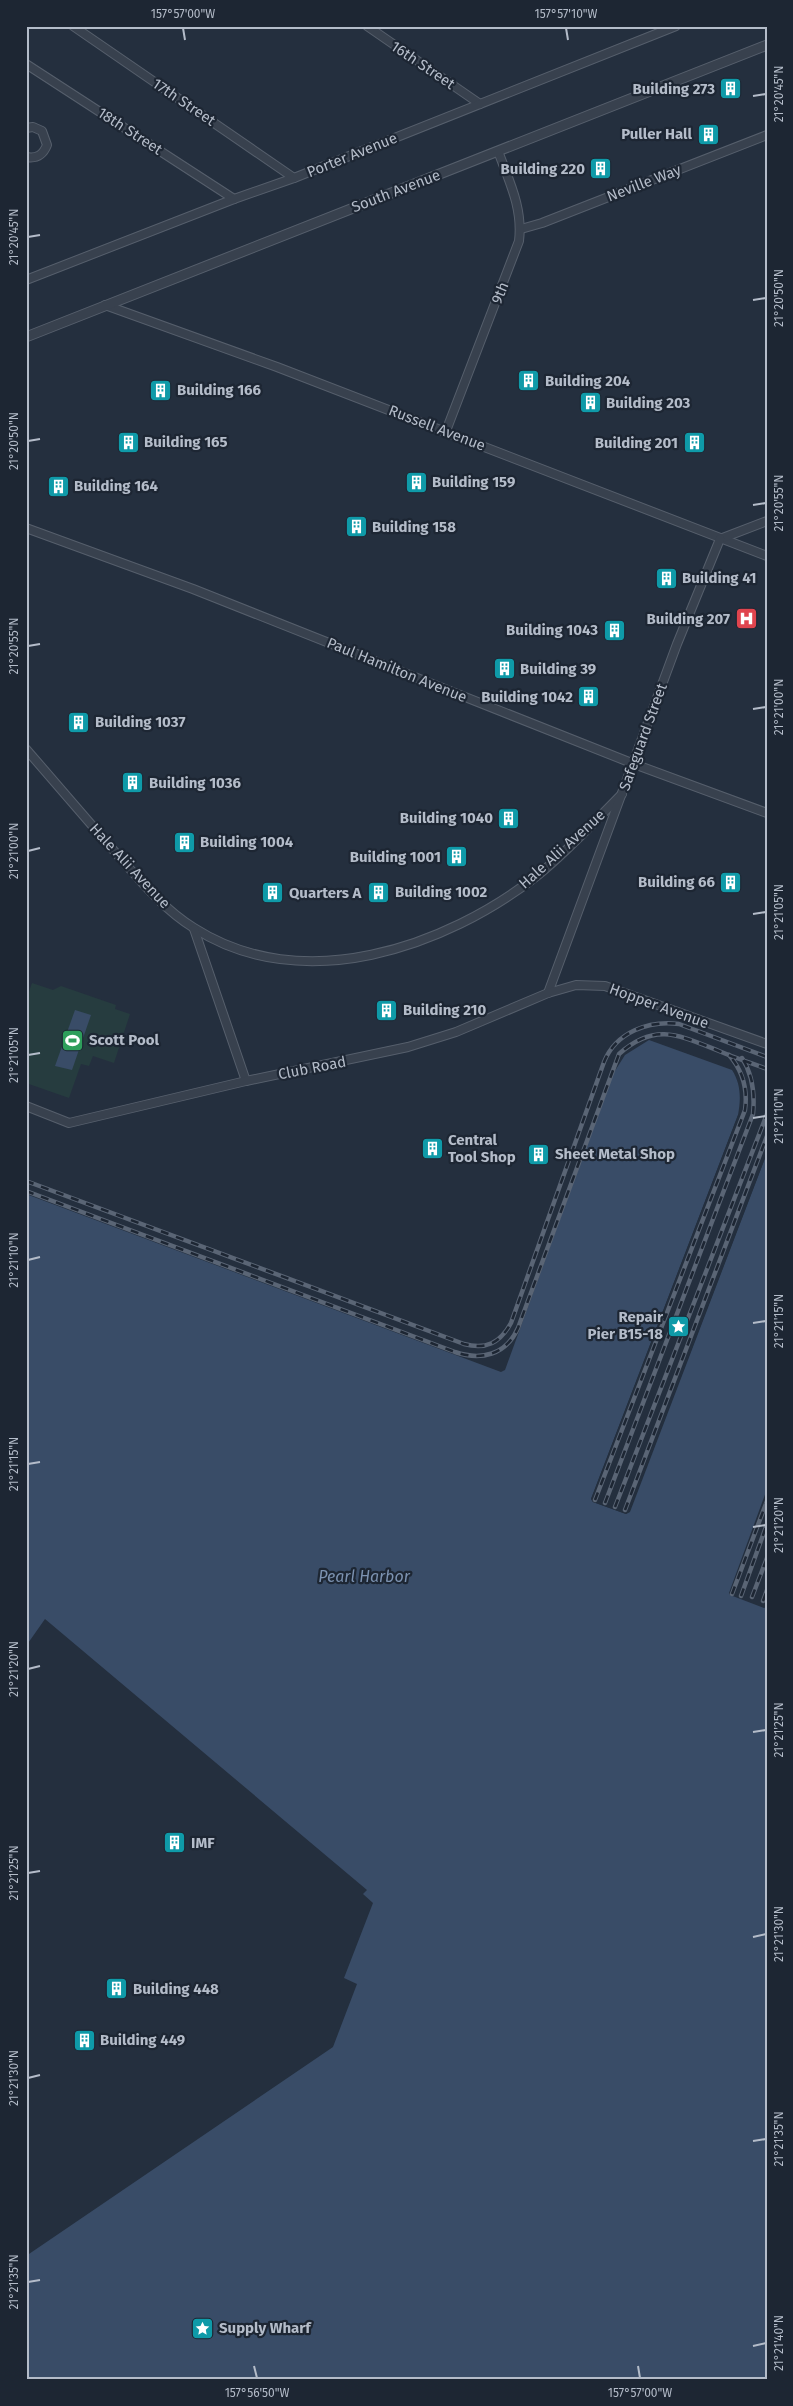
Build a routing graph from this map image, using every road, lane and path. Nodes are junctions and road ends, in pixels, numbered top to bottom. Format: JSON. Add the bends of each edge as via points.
{"nodes":[{"id":1,"x":73,"y":26,"type":"edge"},
{"id":2,"x":366,"y":26,"type":"edge"},
{"id":3,"x":676,"y":26,"type":"edge"},
{"id":4,"x":665,"y":28,"type":"edge"},
{"id":5,"x":767,"y":45,"type":"edge"},
{"id":6,"x":26,"y":64,"type":"edge"},
{"id":7,"x":480,"y":104,"type":"junction"},
{"id":8,"x":26,"y":128,"type":"edge"},
{"id":9,"x":767,"y":135,"type":"edge"},
{"id":10,"x":498,"y":151,"type":"junction"},
{"id":11,"x":26,"y":157,"type":"edge"},
{"id":12,"x":294,"y":178,"type":"junction"},
{"id":13,"x":234,"y":199,"type":"junction"},
{"id":14,"x":521,"y":229,"type":"junction"},
{"id":15,"x":26,"y":280,"type":"edge"},
{"id":16,"x":105,"y":305,"type":"junction"},
{"id":17,"x":26,"y":337,"type":"edge"},
{"id":18,"x":446,"y":431,"type":"junction"},
{"id":19,"x":767,"y":521,"type":"edge"},
{"id":20,"x":26,"y":528,"type":"edge"},
{"id":21,"x":720,"y":539,"type":"junction"},
{"id":22,"x":767,"y":556,"type":"edge"},
{"id":23,"x":26,"y":749,"type":"edge"},
{"id":24,"x":634,"y":764,"type":"junction"},
{"id":25,"x":622,"y":794,"type":"junction"},
{"id":26,"x":767,"y":813,"type":"edge"},
{"id":27,"x":194,"y":928,"type":"junction"},
{"id":28,"x":548,"y":993,"type":"junction"},
{"id":29,"x":767,"y":1044,"type":"edge"},
{"id":30,"x":246,"y":1081,"type":"junction"},
{"id":31,"x":26,"y":1106,"type":"edge"}],
"edges":[{"from":1,"to":12,"type":"street","name":"17th Street"},
{"from":2,"to":7,"type":"street","name":"16th Street"},
{"from":3,"to":4,"type":"street","name":"Porter Avenue"},
{"from":4,"to":7,"type":"street","name":"Porter Avenue"},
{"from":5,"to":10,"type":"street","name":"South Avenue"},
{"from":6,"to":13,"type":"street","name":"18th Street"},
{"from":7,"to":12,"type":"street","name":"Porter Avenue"},
{"from":8,"to":11,"type":"street","via":[[42,131],[47,145],[42,154]]},
{"from":9,"to":14,"type":"street","name":"Neville Way"},
{"from":10,"to":14,"type":"street","name":"9th","via":[[518,205]]},
{"from":10,"to":16,"type":"street","name":"South Avenue"},
{"from":12,"to":13,"type":"street","name":"Porter Avenue"},
{"from":13,"to":15,"type":"street","name":"Porter Avenue"},
{"from":14,"to":18,"type":"street","name":"9th","via":[[516,253]]},
{"from":16,"to":17,"type":"street","name":"South Avenue"},
{"from":16,"to":18,"type":"street","name":"Russell Avenue"},
{"from":18,"to":21,"type":"street","name":"Russell Avenue"},
{"from":19,"to":21,"type":"street"},
{"from":20,"to":24,"type":"street","name":"Paul Hamilton Avenue","via":[[193,589]]},
{"from":21,"to":22,"type":"street","name":"Russell Avenue"},
{"from":21,"to":24,"type":"street","name":"Safeguard Street","via":[[677,644]]},
{"from":23,"to":27,"type":"street","name":"Hale Alii Avenue","via":[[149,891]]},
{"from":24,"to":25,"type":"street","name":"Safeguard Street"},
{"from":24,"to":26,"type":"street","name":"Paul Hamilton Avenue"},
{"from":25,"to":27,"type":"street","name":"Hale Alii Avenue","via":[[538,874],[488,910],[433,937],[372,955],[302,961],[236,948]]},
{"from":25,"to":28,"type":"street","name":"Safeguard Street"},
{"from":27,"to":30,"type":"street"},
{"from":28,"to":29,"type":"street","name":"Hopper Avenue","via":[[576,986],[605,986]]},
{"from":28,"to":30,"type":"street","name":"Club Road","via":[[456,1032],[408,1047]]},
{"from":30,"to":31,"type":"street","name":"Club Road","via":[[69,1123]]}]}
